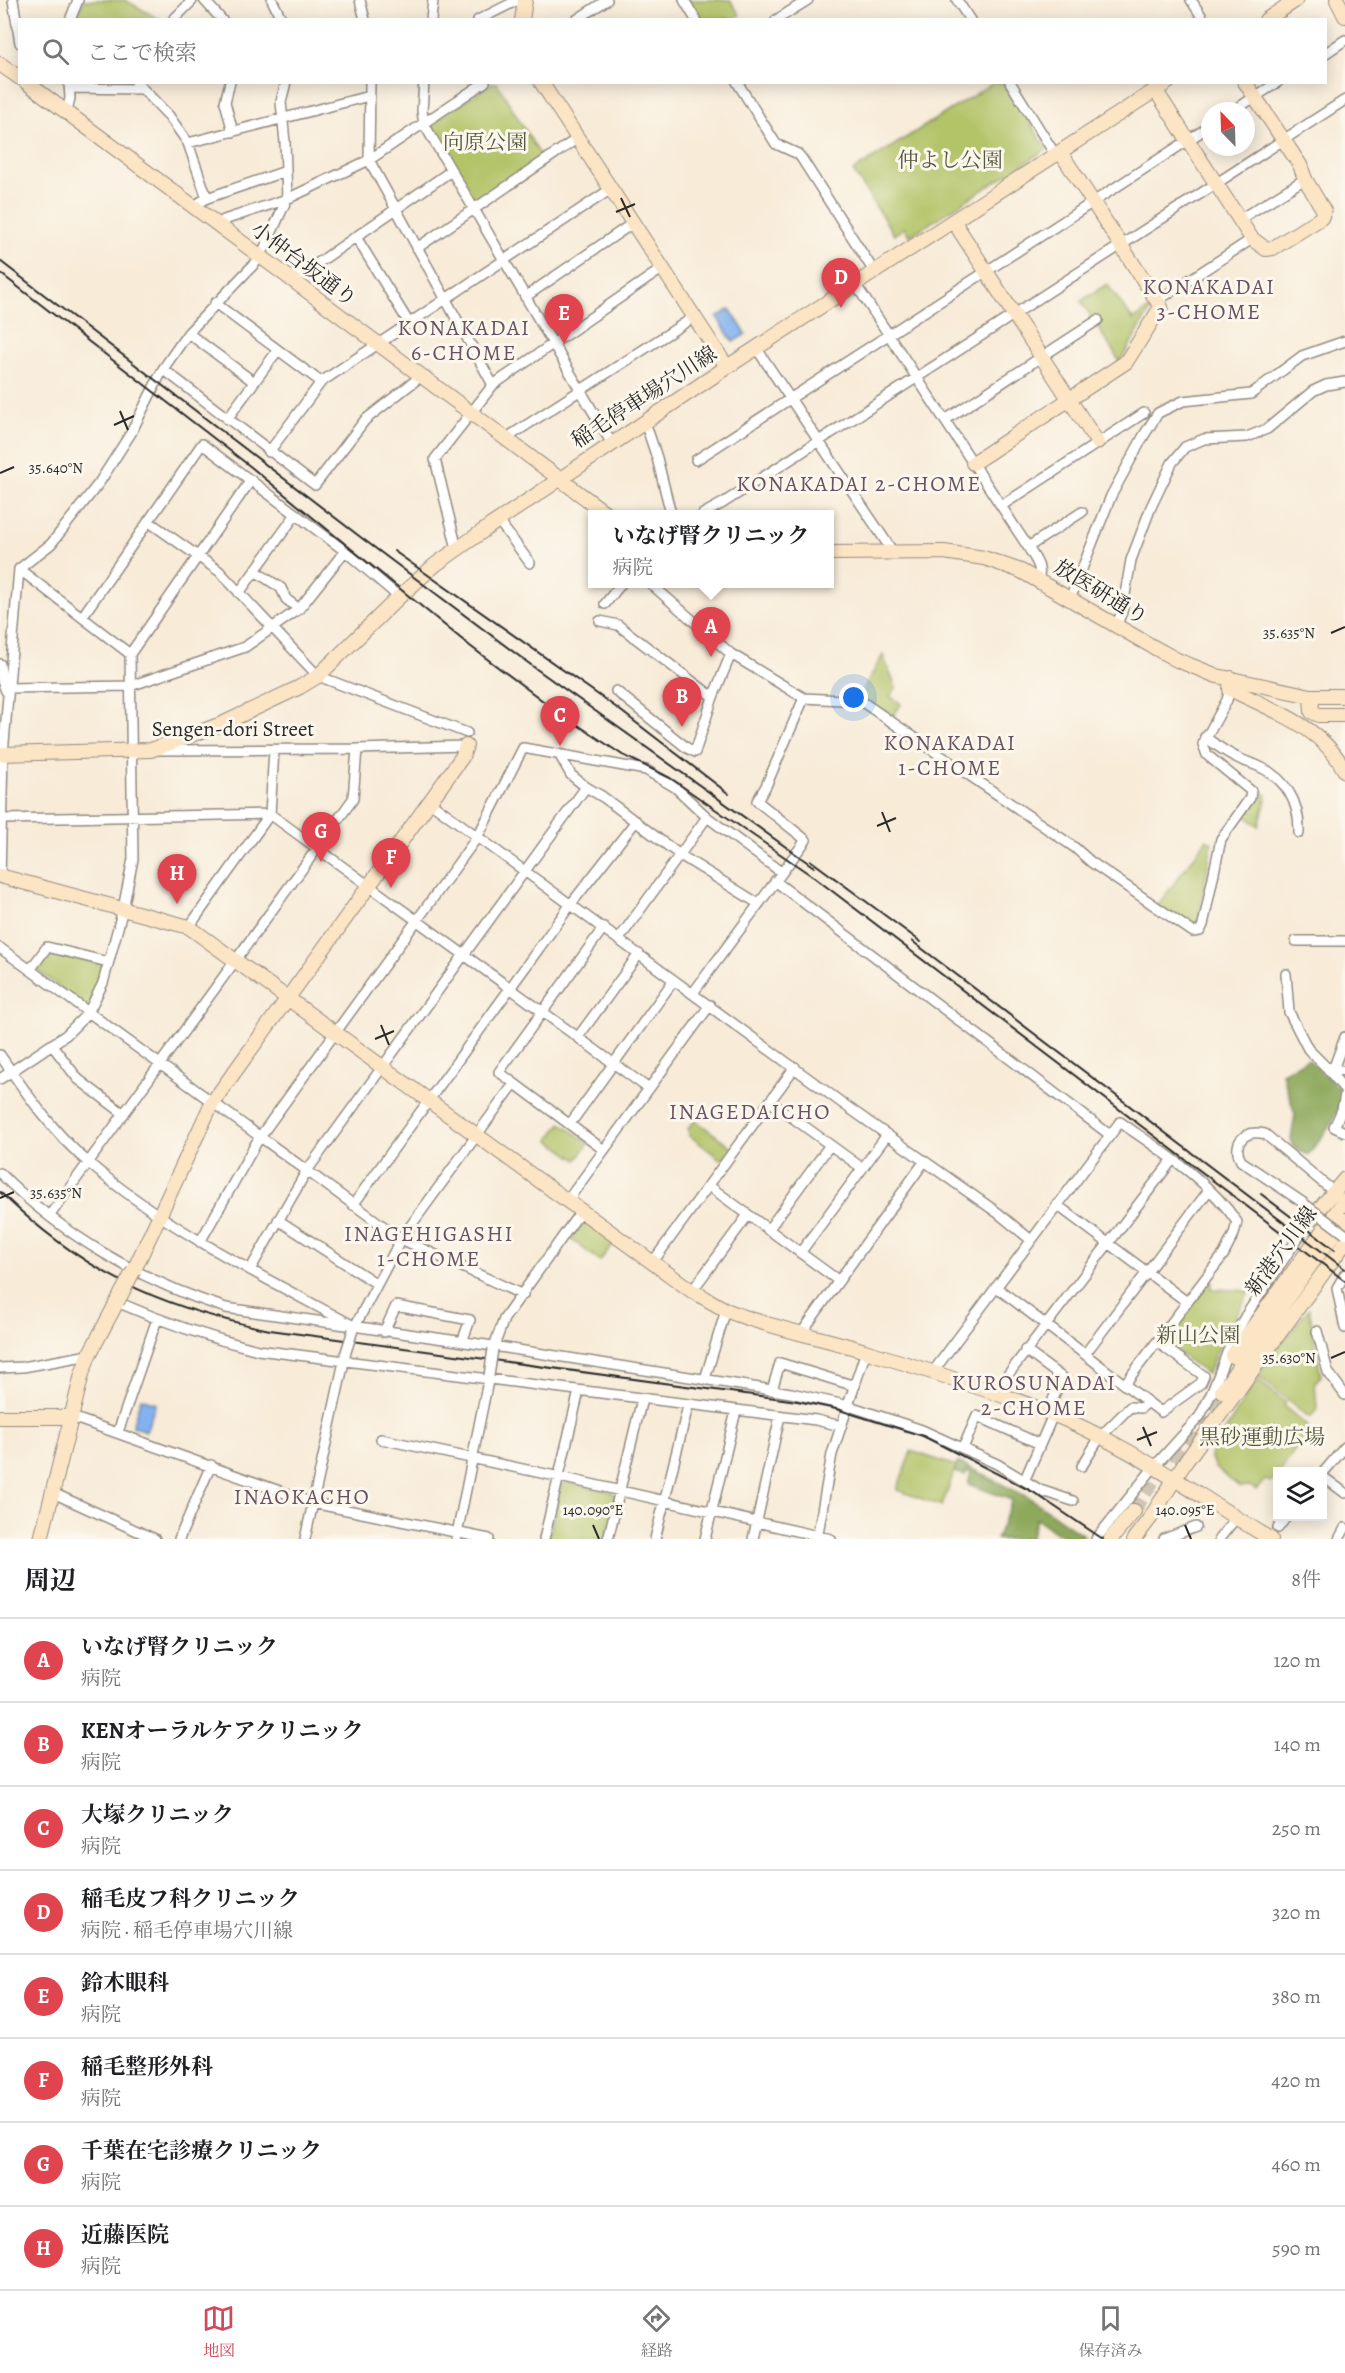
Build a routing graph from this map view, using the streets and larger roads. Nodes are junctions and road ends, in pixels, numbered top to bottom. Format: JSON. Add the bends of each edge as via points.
{"nodes":[{"id":1,"x":13,"y":0,"type":"edge"},
{"id":2,"x":78,"y":0,"type":"edge"},
{"id":3,"x":193,"y":0,"type":"edge"},
{"id":4,"x":204,"y":0,"type":"edge"},
{"id":5,"x":272,"y":0,"type":"edge"},
{"id":6,"x":433,"y":0,"type":"edge"},
{"id":7,"x":518,"y":0,"type":"edge"},
{"id":8,"x":525,"y":0,"type":"edge"},
{"id":9,"x":607,"y":0,"type":"edge"},
{"id":10,"x":684,"y":0,"type":"edge"},
{"id":11,"x":808,"y":0,"type":"edge"},
{"id":12,"x":957,"y":0,"type":"edge"},
{"id":13,"x":1191,"y":0,"type":"edge"},
{"id":14,"x":1296,"y":0,"type":"edge"},
{"id":15,"x":1337,"y":0,"type":"edge"},
{"id":16,"x":363,"y":1,"type":"edge"},
{"id":17,"x":596,"y":3,"type":"edge"},
{"id":18,"x":1345,"y":16,"type":"edge"},
{"id":19,"x":71,"y":18,"type":"edge"},
{"id":20,"x":175,"y":18,"type":"edge"},
{"id":21,"x":220,"y":18,"type":"edge"},
{"id":22,"x":281,"y":18,"type":"edge"},
{"id":23,"x":365,"y":18,"type":"edge"},
{"id":24,"x":431,"y":18,"type":"edge"},
{"id":25,"x":482,"y":18,"type":"edge"},
{"id":26,"x":522,"y":18,"type":"edge"},
{"id":27,"x":578,"y":18,"type":"edge"},
{"id":28,"x":695,"y":18,"type":"edge"},
{"id":29,"x":779,"y":18,"type":"edge"},
{"id":30,"x":969,"y":18,"type":"edge"},
{"id":31,"x":1203,"y":18,"type":"edge"},
{"id":32,"x":1269,"y":18,"type":"edge"},
{"id":33,"x":18,"y":31,"type":"edge"},
{"id":34,"x":1345,"y":40,"type":"edge"},
{"id":35,"x":1327,"y":52,"type":"edge"},
{"id":36,"x":0,"y":64,"type":"edge"},
{"id":37,"x":18,"y":77,"type":"edge"},
{"id":38,"x":29,"y":84,"type":"edge"},
{"id":39,"x":230,"y":84,"type":"edge"},
{"id":40,"x":286,"y":84,"type":"edge"},
{"id":41,"x":370,"y":84,"type":"edge"},
{"id":42,"x":424,"y":84,"type":"edge"},
{"id":43,"x":482,"y":84,"type":"edge"},
{"id":44,"x":542,"y":84,"type":"edge"},
{"id":45,"x":737,"y":84,"type":"edge"},
{"id":46,"x":1011,"y":84,"type":"edge"},
{"id":47,"x":1165,"y":84,"type":"edge"},
{"id":48,"x":1246,"y":84,"type":"edge"},
{"id":49,"x":1275,"y":84,"type":"edge"},
{"id":50,"x":69,"y":86,"type":"edge"},
{"id":51,"x":138,"y":86,"type":"edge"},
{"id":52,"x":1156,"y":91,"type":"junction"},
{"id":53,"x":369,"y":96,"type":"junction"},
{"id":54,"x":1254,"y":97,"type":"junction"},
{"id":55,"x":1345,"y":100,"type":"edge"},
{"id":56,"x":1246,"y":102,"type":"edge"},
{"id":57,"x":67,"y":111,"type":"junction"},
{"id":58,"x":282,"y":119,"type":"junction"},
{"id":59,"x":424,"y":124,"type":"junction"},
{"id":60,"x":233,"y":132,"type":"junction"},
{"id":61,"x":1201,"y":132,"type":"edge"},
{"id":62,"x":578,"y":138,"type":"junction"},
{"id":63,"x":1188,"y":140,"type":"junction"},
{"id":64,"x":1282,"y":140,"type":"junction"},
{"id":65,"x":188,"y":143,"type":"junction"},
{"id":66,"x":1058,"y":154,"type":"junction"},
{"id":67,"x":369,"y":160,"type":"junction"},
{"id":68,"x":286,"y":171,"type":"junction"},
{"id":69,"x":451,"y":171,"type":"junction"},
{"id":70,"x":1305,"y":178,"type":"junction"},
{"id":71,"x":1216,"y":183,"type":"junction"},
{"id":72,"x":611,"y":189,"type":"junction"},
{"id":73,"x":207,"y":198,"type":"junction"},
{"id":74,"x":288,"y":199,"type":"junction"},
{"id":75,"x":1094,"y":202,"type":"junction"},
{"id":76,"x":192,"y":207,"type":"junction"},
{"id":77,"x":396,"y":209,"type":"junction"},
{"id":78,"x":474,"y":209,"type":"junction"},
{"id":79,"x":1240,"y":219,"type":"junction"},
{"id":80,"x":954,"y":222,"type":"junction"},
{"id":81,"x":633,"y":223,"type":"junction"},
{"id":82,"x":219,"y":226,"type":"junction"},
{"id":83,"x":356,"y":237,"type":"junction"},
{"id":84,"x":1252,"y":239,"type":"junction"},
{"id":85,"x":1121,"y":244,"type":"junction"},
{"id":86,"x":417,"y":248,"type":"junction"},
{"id":87,"x":260,"y":258,"type":"junction"},
{"id":88,"x":504,"y":260,"type":"junction"},
{"id":89,"x":663,"y":268,"type":"junction"},
{"id":90,"x":987,"y":271,"type":"junction"},
{"id":91,"x":875,"y":273,"type":"junction"},
{"id":92,"x":292,"y":280,"type":"junction"},
{"id":93,"x":856,"y":285,"type":"junction"},
{"id":94,"x":525,"y":297,"type":"junction"},
{"id":95,"x":446,"y":299,"type":"junction"},
{"id":96,"x":1157,"y":301,"type":"junction"},
{"id":97,"x":215,"y":303,"type":"junction"},
{"id":98,"x":1014,"y":314,"type":"junction"},
{"id":99,"x":694,"y":317,"type":"junction"},
{"id":100,"x":1098,"y":320,"type":"dead end"},
{"id":101,"x":410,"y":323,"type":"junction"},
{"id":102,"x":188,"y":333,"type":"junction"},
{"id":103,"x":889,"y":335,"type":"junction"},
{"id":104,"x":1345,"y":341,"type":"edge"},
{"id":105,"x":552,"y":343,"type":"junction"},
{"id":106,"x":377,"y":345,"type":"junction"},
{"id":107,"x":757,"y":349,"type":"junction"},
{"id":108,"x":278,"y":350,"type":"junction"},
{"id":109,"x":1042,"y":357,"type":"junction"},
{"id":110,"x":727,"y":367,"type":"junction"},
{"id":111,"x":163,"y":369,"type":"junction"},
{"id":112,"x":420,"y":377,"type":"junction"},
{"id":113,"x":917,"y":377,"type":"junction"},
{"id":114,"x":1345,"y":381,"type":"edge"},
{"id":115,"x":254,"y":382,"type":"junction"},
{"id":116,"x":321,"y":382,"type":"junction"},
{"id":117,"x":493,"y":385,"type":"junction"},
{"id":118,"x":580,"y":390,"type":"junction"},
{"id":119,"x":790,"y":399,"type":"junction"},
{"id":120,"x":1070,"y":399,"type":"junction"},
{"id":121,"x":1143,"y":413,"type":"dead end"},
{"id":122,"x":471,"y":414,"type":"junction"},
{"id":123,"x":227,"y":419,"type":"junction"},
{"id":124,"x":945,"y":420,"type":"junction"},
{"id":125,"x":645,"y":422,"type":"junction"},
{"id":126,"x":505,"y":439,"type":"junction"},
{"id":127,"x":818,"y":442,"type":"junction"},
{"id":128,"x":1097,"y":442,"type":"junction"},
{"id":129,"x":612,"y":444,"type":"junction"},
{"id":130,"x":269,"y":452,"type":"junction"},
{"id":131,"x":696,"y":460,"type":"dead end"},
{"id":132,"x":974,"y":463,"type":"junction"},
{"id":133,"x":558,"y":478,"type":"junction"},
{"id":134,"x":251,"y":480,"type":"junction"},
{"id":135,"x":1001,"y":506,"type":"junction"},
{"id":136,"x":602,"y":510,"type":"edge"},
{"id":137,"x":669,"y":510,"type":"edge"},
{"id":138,"x":709,"y":510,"type":"edge"},
{"id":139,"x":1082,"y":512,"type":"dead end"},
{"id":140,"x":296,"y":514,"type":"junction"},
{"id":141,"x":498,"y":520,"type":"junction"},
{"id":142,"x":148,"y":521,"type":"junction"},
{"id":143,"x":1028,"y":547,"type":"junction"},
{"id":144,"x":457,"y":549,"type":"junction"},
{"id":145,"x":345,"y":551,"type":"junction"},
{"id":146,"x":893,"y":552,"type":"junction"},
{"id":147,"x":834,"y":553,"type":"edge"},
{"id":148,"x":198,"y":555,"type":"junction"},
{"id":149,"x":530,"y":563,"type":"dead end"},
{"id":150,"x":19,"y":569,"type":"junction"},
{"id":151,"x":255,"y":571,"type":"junction"},
{"id":152,"x":1038,"y":579,"type":"junction"},
{"id":153,"x":618,"y":588,"type":"edge"},
{"id":154,"x":656,"y":588,"type":"edge"},
{"id":155,"x":239,"y":593,"type":"junction"},
{"id":156,"x":399,"y":597,"type":"junction"},
{"id":157,"x":1070,"y":599,"type":"junction"},
{"id":158,"x":605,"y":604,"type":"dead end"},
{"id":159,"x":299,"y":609,"type":"junction"},
{"id":160,"x":82,"y":617,"type":"junction"},
{"id":161,"x":600,"y":621,"type":"dead end"},
{"id":162,"x":1116,"y":626,"type":"junction"},
{"id":163,"x":273,"y":629,"type":"junction"},
{"id":164,"x":130,"y":654,"type":"junction"},
{"id":165,"x":731,"y":654,"type":"junction"},
{"id":166,"x":0,"y":664,"type":"edge"},
{"id":167,"x":318,"y":676,"type":"junction"},
{"id":168,"x":1230,"y":683,"type":"junction"},
{"id":169,"x":130,"y":686,"type":"junction"},
{"id":170,"x":8,"y":691,"type":"junction"},
{"id":171,"x":616,"y":691,"type":"dead end"},
{"id":172,"x":1311,"y":696,"type":"junction"},
{"id":173,"x":1345,"y":696,"type":"edge"},
{"id":174,"x":713,"y":697,"type":"junction"},
{"id":175,"x":804,"y":698,"type":"junction"},
{"id":176,"x":1345,"y":715,"type":"edge"},
{"id":177,"x":1205,"y":737,"type":"junction"},
{"id":178,"x":466,"y":740,"type":"junction"},
{"id":179,"x":357,"y":749,"type":"junction"},
{"id":180,"x":131,"y":750,"type":"junction"},
{"id":181,"x":151,"y":750,"type":"junction"},
{"id":182,"x":274,"y":750,"type":"junction"},
{"id":183,"x":1,"y":754,"type":"edge"},
{"id":184,"x":559,"y":754,"type":"junction"},
{"id":185,"x":1345,"y":771,"type":"edge"},
{"id":186,"x":586,"y":787,"type":"junction"},
{"id":187,"x":429,"y":802,"type":"junction"},
{"id":188,"x":270,"y":814,"type":"junction"},
{"id":189,"x":132,"y":816,"type":"junction"},
{"id":190,"x":707,"y":817,"type":"junction"},
{"id":191,"x":3,"y":819,"type":"junction"},
{"id":192,"x":636,"y":821,"type":"junction"},
{"id":193,"x":1299,"y":833,"type":"dead end"},
{"id":194,"x":478,"y":836,"type":"junction"},
{"id":195,"x":317,"y":848,"type":"junction"},
{"id":196,"x":680,"y":855,"type":"junction"},
{"id":197,"x":524,"y":871,"type":"junction"},
{"id":198,"x":781,"y":872,"type":"junction"},
{"id":199,"x":0,"y":877,"type":"edge"},
{"id":200,"x":775,"y":881,"type":"junction"},
{"id":201,"x":369,"y":886,"type":"junction"},
{"id":202,"x":571,"y":904,"type":"junction"},
{"id":203,"x":759,"y":904,"type":"junction"},
{"id":204,"x":123,"y":909,"type":"junction"},
{"id":205,"x":417,"y":920,"type":"junction"},
{"id":206,"x":189,"y":927,"type":"junction"},
{"id":207,"x":604,"y":927,"type":"junction"},
{"id":208,"x":619,"y":939,"type":"junction"},
{"id":209,"x":1296,"y":941,"type":"dead end"},
{"id":210,"x":1345,"y":941,"type":"edge"},
{"id":211,"x":0,"y":948,"type":"edge"},
{"id":212,"x":464,"y":954,"type":"junction"},
{"id":213,"x":639,"y":954,"type":"junction"},
{"id":214,"x":236,"y":961,"type":"junction"},
{"id":215,"x":108,"y":962,"type":"junction"},
{"id":216,"x":30,"y":970,"type":"junction"},
{"id":217,"x":1286,"y":974,"type":"dead end"},
{"id":218,"x":674,"y":980,"type":"junction"},
{"id":219,"x":510,"y":989,"type":"junction"},
{"id":220,"x":693,"y":993,"type":"junction"},
{"id":221,"x":287,"y":998,"type":"junction"},
{"id":222,"x":710,"y":1005,"type":"junction"},
{"id":223,"x":542,"y":1012,"type":"junction"},
{"id":224,"x":88,"y":1013,"type":"junction"},
{"id":225,"x":334,"y":1033,"type":"junction"},
{"id":226,"x":578,"y":1037,"type":"junction"},
{"id":227,"x":1345,"y":1037,"type":"edge"},
{"id":228,"x":52,"y":1045,"type":"junction"},
{"id":229,"x":0,"y":1055,"type":"edge"},
{"id":230,"x":613,"y":1063,"type":"junction"},
{"id":231,"x":160,"y":1065,"type":"junction"},
{"id":232,"x":382,"y":1067,"type":"junction"},
{"id":233,"x":795,"y":1067,"type":"junction"},
{"id":234,"x":1330,"y":1067,"type":"junction"},
{"id":235,"x":1345,"y":1071,"type":"edge"},
{"id":236,"x":12,"y":1072,"type":"junction"},
{"id":237,"x":0,"y":1079,"type":"edge"},
{"id":238,"x":514,"y":1083,"type":"junction"},
{"id":239,"x":649,"y":1089,"type":"junction"},
{"id":240,"x":1345,"y":1092,"type":"edge"},
{"id":241,"x":428,"y":1101,"type":"junction"},
{"id":242,"x":771,"y":1102,"type":"junction"},
{"id":243,"x":212,"y":1103,"type":"junction"},
{"id":244,"x":124,"y":1113,"type":"junction"},
{"id":245,"x":570,"y":1124,"type":"junction"},
{"id":246,"x":1345,"y":1132,"type":"edge"},
{"id":247,"x":887,"y":1135,"type":"junction"},
{"id":248,"x":1110,"y":1135,"type":"junction"},
{"id":249,"x":476,"y":1136,"type":"junction"},
{"id":250,"x":259,"y":1138,"type":"junction"},
{"id":251,"x":830,"y":1145,"type":"junction"},
{"id":252,"x":604,"y":1150,"type":"junction"},
{"id":253,"x":1173,"y":1159,"type":"junction"},
{"id":254,"x":924,"y":1162,"type":"junction"},
{"id":255,"x":88,"y":1163,"type":"junction"},
{"id":256,"x":862,"y":1168,"type":"junction"},
{"id":257,"x":306,"y":1172,"type":"junction"},
{"id":258,"x":0,"y":1173,"type":"edge"},
{"id":259,"x":1345,"y":1179,"type":"edge"},
{"id":260,"x":709,"y":1186,"type":"junction"},
{"id":261,"x":1209,"y":1190,"type":"junction"},
{"id":262,"x":1339,"y":1196,"type":"edge"},
{"id":263,"x":567,"y":1201,"type":"junction"},
{"id":264,"x":353,"y":1205,"type":"junction"},
{"id":265,"x":1057,"y":1205,"type":"junction"},
{"id":266,"x":581,"y":1211,"type":"junction"},
{"id":267,"x":50,"y":1215,"type":"junction"},
{"id":268,"x":748,"y":1215,"type":"junction"},
{"id":269,"x":159,"y":1217,"type":"junction"},
{"id":270,"x":1311,"y":1219,"type":"joint"},
{"id":271,"x":278,"y":1220,"type":"junction"},
{"id":272,"x":1345,"y":1220,"type":"edge"},
{"id":273,"x":768,"y":1230,"type":"junction"},
{"id":274,"x":1345,"y":1234,"type":"edge"},
{"id":275,"x":401,"y":1239,"type":"junction"},
{"id":276,"x":1031,"y":1240,"type":"junction"},
{"id":277,"x":200,"y":1242,"type":"junction"},
{"id":278,"x":1108,"y":1242,"type":"junction"},
{"id":279,"x":1345,"y":1243,"type":"edge"},
{"id":280,"x":800,"y":1254,"type":"junction"},
{"id":281,"x":652,"y":1263,"type":"junction"},
{"id":282,"x":134,"y":1269,"type":"junction"},
{"id":283,"x":250,"y":1270,"type":"junction"},
{"id":284,"x":1147,"y":1272,"type":"junction"},
{"id":285,"x":1345,"y":1274,"type":"edge"},
{"id":286,"x":839,"y":1281,"type":"junction"},
{"id":287,"x":377,"y":1284,"type":"junction"},
{"id":288,"x":996,"y":1287,"type":"junction"},
{"id":289,"x":692,"y":1292,"type":"junction"},
{"id":290,"x":523,"y":1295,"type":"junction"},
{"id":291,"x":117,"y":1302,"type":"junction"},
{"id":292,"x":1187,"y":1302,"type":"junction"},
{"id":293,"x":726,"y":1310,"type":"junction"},
{"id":294,"x":157,"y":1319,"type":"junction"},
{"id":295,"x":1045,"y":1324,"type":"junction"},
{"id":296,"x":1345,"y":1324,"type":"edge"},
{"id":297,"x":354,"y":1329,"type":"junction"},
{"id":298,"x":1317,"y":1331,"type":"dead end"},
{"id":299,"x":384,"y":1332,"type":"junction"},
{"id":300,"x":800,"y":1335,"type":"junction"},
{"id":301,"x":462,"y":1342,"type":"junction"},
{"id":302,"x":1157,"y":1342,"type":"junction"},
{"id":303,"x":493,"y":1348,"type":"junction"},
{"id":304,"x":1025,"y":1350,"type":"junction"},
{"id":305,"x":866,"y":1351,"type":"junction"},
{"id":306,"x":1085,"y":1354,"type":"junction"},
{"id":307,"x":89,"y":1355,"type":"junction"},
{"id":308,"x":1232,"y":1356,"type":"dead end"},
{"id":309,"x":345,"y":1358,"type":"junction"},
{"id":310,"x":0,"y":1368,"type":"edge"},
{"id":311,"x":932,"y":1373,"type":"junction"},
{"id":312,"x":489,"y":1378,"type":"junction"},
{"id":313,"x":705,"y":1379,"type":"junction"},
{"id":314,"x":1124,"y":1385,"type":"junction"},
{"id":315,"x":855,"y":1386,"type":"junction"},
{"id":316,"x":772,"y":1390,"type":"junction"},
{"id":317,"x":579,"y":1391,"type":"junction"},
{"id":318,"x":1222,"y":1391,"type":"tunnel mouth"},
{"id":319,"x":994,"y":1393,"type":"junction"},
{"id":320,"x":1345,"y":1395,"type":"edge"},
{"id":321,"x":642,"y":1399,"type":"junction"},
{"id":322,"x":1148,"y":1402,"type":"junction"},
{"id":323,"x":688,"y":1406,"type":"junction"},
{"id":324,"x":849,"y":1407,"type":"junction"},
{"id":325,"x":736,"y":1411,"type":"junction"},
{"id":326,"x":1050,"y":1414,"type":"junction"},
{"id":327,"x":780,"y":1416,"type":"junction"},
{"id":328,"x":0,"y":1417,"type":"edge"},
{"id":329,"x":72,"y":1417,"type":"junction"},
{"id":330,"x":841,"y":1426,"type":"junction"},
{"id":331,"x":118,"y":1432,"type":"junction"},
{"id":332,"x":1100,"y":1437,"type":"junction"},
{"id":333,"x":381,"y":1439,"type":"dead end"},
{"id":334,"x":1040,"y":1444,"type":"junction"},
{"id":335,"x":1345,"y":1447,"type":"edge"},
{"id":336,"x":963,"y":1448,"type":"junction"},
{"id":337,"x":473,"y":1459,"type":"junction"},
{"id":338,"x":211,"y":1466,"type":"junction"},
{"id":339,"x":1082,"y":1466,"type":"dead end"},
{"id":340,"x":1154,"y":1467,"type":"junction"},
{"id":341,"x":1327,"y":1470,"type":"edge"},
{"id":342,"x":560,"y":1476,"type":"junction"},
{"id":343,"x":1327,"y":1478,"type":"edge"},
{"id":344,"x":1025,"y":1479,"type":"junction"},
{"id":345,"x":1174,"y":1479,"type":"junction"},
{"id":346,"x":621,"y":1490,"type":"junction"},
{"id":347,"x":1345,"y":1493,"type":"edge"},
{"id":348,"x":53,"y":1494,"type":"junction"},
{"id":349,"x":665,"y":1501,"type":"junction"},
{"id":350,"x":1073,"y":1501,"type":"dead end"},
{"id":351,"x":313,"y":1503,"type":"junction"},
{"id":352,"x":712,"y":1511,"type":"junction"},
{"id":353,"x":1142,"y":1515,"type":"junction"},
{"id":354,"x":1236,"y":1518,"type":"junction"},
{"id":355,"x":1283,"y":1521,"type":"edge"},
{"id":356,"x":757,"y":1522,"type":"junction"},
{"id":357,"x":1196,"y":1527,"type":"dead end"},
{"id":358,"x":1345,"y":1528,"type":"edge"},
{"id":359,"x":1274,"y":1534,"type":"edge"},
{"id":360,"x":456,"y":1536,"type":"edge"},
{"id":361,"x":818,"y":1537,"type":"edge"},
{"id":362,"x":41,"y":1539,"type":"edge"},
{"id":363,"x":155,"y":1539,"type":"edge"},
{"id":364,"x":179,"y":1539,"type":"edge"},
{"id":365,"x":306,"y":1539,"type":"edge"},
{"id":366,"x":489,"y":1539,"type":"edge"},
{"id":367,"x":544,"y":1539,"type":"edge"},
{"id":368,"x":608,"y":1539,"type":"edge"},
{"id":369,"x":655,"y":1539,"type":"edge"},
{"id":370,"x":705,"y":1539,"type":"edge"},
{"id":371,"x":753,"y":1539,"type":"edge"},
{"id":372,"x":831,"y":1539,"type":"edge"},
{"id":373,"x":1096,"y":1539,"type":"edge"},
{"id":374,"x":1111,"y":1539,"type":"edge"},
{"id":375,"x":1123,"y":1539,"type":"edge"},
{"id":376,"x":1134,"y":1539,"type":"edge"},
{"id":377,"x":1141,"y":1539,"type":"edge"},
{"id":378,"x":1164,"y":1539,"type":"edge"},
{"id":379,"x":1219,"y":1539,"type":"edge"},
{"id":380,"x":1339,"y":1539,"type":"edge"}],
"edges":[{"from":1,"to":33,"type":"street"},
{"from":2,"to":19,"type":"street"},
{"from":3,"to":20,"type":"street"},
{"from":4,"to":21,"type":"street"},
{"from":5,"to":22,"type":"street"},
{"from":6,"to":24,"type":"street"},
{"from":7,"to":25,"type":"street"},
{"from":8,"to":26,"type":"street"},
{"from":9,"to":17,"type":"street"},
{"from":10,"to":28,"type":"street"},
{"from":11,"to":29,"type":"street"},
{"from":12,"to":30,"type":"street"},
{"from":13,"to":31,"type":"street"},
{"from":14,"to":32,"type":"street"},
{"from":15,"to":18,"type":"street"},
{"from":16,"to":23,"type":"street"},
{"from":17,"to":27,"type":"street"},
{"from":34,"to":35,"type":"street"},
{"from":36,"to":37,"type":"street"},
{"from":38,"to":57,"type":"street","name":"小仲台坂通り"},
{"from":39,"to":60,"type":"street","via":[[225,102]]},
{"from":40,"to":58,"type":"street"},
{"from":41,"to":53,"type":"street"},
{"from":42,"to":59,"type":"street"},
{"from":43,"to":59,"type":"street"},
{"from":44,"to":62,"type":"street"},
{"from":45,"to":91,"type":"street","via":[[776,144],[802,159]]},
{"from":46,"to":66,"type":"street"},
{"from":47,"to":52,"type":"street","name":"稲毛停車場穴川線"},
{"from":48,"to":54,"type":"street"},
{"from":49,"to":54,"type":"street"},
{"from":50,"to":51,"type":"street"},
{"from":50,"to":57,"type":"street"},
{"from":51,"to":65,"type":"street","via":[[169,116]]},
{"from":52,"to":63,"type":"street"},
{"from":52,"to":66,"type":"street","name":"稲毛停車場穴川線"},
{"from":53,"to":58,"type":"street"},
{"from":53,"to":67,"type":"street"},
{"from":54,"to":56,"type":"street"},
{"from":54,"to":64,"type":"street"},
{"from":55,"to":64,"type":"street"},
{"from":57,"to":76,"type":"street","name":"小仲台坂通り"},
{"from":58,"to":60,"type":"street"},
{"from":58,"to":68,"type":"street"},
{"from":59,"to":67,"type":"street"},
{"from":59,"to":69,"type":"street"},
{"from":60,"to":65,"type":"street"},
{"from":61,"to":63,"type":"street"},
{"from":62,"to":72,"type":"street"},
{"from":62,"to":78,"type":"street"},
{"from":63,"to":71,"type":"street"},
{"from":63,"to":75,"type":"street"},
{"from":64,"to":70,"type":"street"},
{"from":64,"to":71,"type":"street"},
{"from":65,"to":73,"type":"street"},
{"from":66,"to":75,"type":"street"},
{"from":66,"to":80,"type":"street","name":"稲毛停車場穴川線"},
{"from":67,"to":74,"type":"street"},
{"from":67,"to":77,"type":"street"},
{"from":68,"to":73,"type":"street"},
{"from":68,"to":74,"type":"street"},
{"from":69,"to":77,"type":"street"},
{"from":69,"to":78,"type":"street"},
{"from":70,"to":79,"type":"street"},
{"from":70,"to":84,"type":"street","via":[[1324,211],[1321,218],[1273,248],[1266,249]]},
{"from":71,"to":79,"type":"street"},
{"from":71,"to":85,"type":"street"},
{"from":72,"to":81,"type":"street"},
{"from":72,"to":88,"type":"street"},
{"from":73,"to":76,"type":"street"},
{"from":74,"to":82,"type":"street","via":[[224,220]]},
{"from":74,"to":87,"type":"street"},
{"from":75,"to":85,"type":"street"},
{"from":75,"to":90,"type":"street"},
{"from":76,"to":82,"type":"street","name":"小仲台坂通り"},
{"from":77,"to":83,"type":"street"},
{"from":77,"to":86,"type":"street"},
{"from":78,"to":86,"type":"street"},
{"from":78,"to":88,"type":"street"},
{"from":79,"to":84,"type":"street"},
{"from":80,"to":90,"type":"street"},
{"from":80,"to":91,"type":"street","name":"稲毛停車場穴川線"},
{"from":81,"to":89,"type":"street"},
{"from":81,"to":94,"type":"street"},
{"from":82,"to":87,"type":"street","name":"小仲台坂通り"},
{"from":83,"to":92,"type":"street"},
{"from":83,"to":101,"type":"street"},
{"from":84,"to":96,"type":"street"},
{"from":85,"to":96,"type":"street"},
{"from":85,"to":98,"type":"street"},
{"from":86,"to":95,"type":"street"},
{"from":87,"to":92,"type":"street","name":"小仲台坂通り"},
{"from":87,"to":97,"type":"street"},
{"from":88,"to":94,"type":"street"},
{"from":88,"to":95,"type":"street"},
{"from":89,"to":99,"type":"street"},
{"from":89,"to":105,"type":"street"},
{"from":90,"to":98,"type":"street"},
{"from":90,"to":103,"type":"street"},
{"from":91,"to":93,"type":"street","name":"稲毛停車場穴川線"},
{"from":92,"to":106,"type":"street","name":"小仲台坂通り"},
{"from":93,"to":103,"type":"street"},
{"from":93,"to":107,"type":"street","name":"稲毛停車場穴川線"},
{"from":94,"to":105,"type":"street"},
{"from":95,"to":101,"type":"street"},
{"from":95,"to":117,"type":"street"},
{"from":96,"to":120,"type":"street","via":[[1161,307],[1126,362]]},
{"from":97,"to":102,"type":"street"},
{"from":97,"to":108,"type":"street"},
{"from":98,"to":109,"type":"street"},
{"from":98,"to":113,"type":"street"},
{"from":99,"to":110,"type":"street"},
{"from":99,"to":118,"type":"street"},
{"from":100,"to":109,"type":"street"},
{"from":101,"to":106,"type":"street"},
{"from":102,"to":111,"type":"street"},
{"from":102,"to":115,"type":"street"},
{"from":103,"to":113,"type":"street"},
{"from":103,"to":119,"type":"street"},
{"from":104,"to":157,"type":"street","via":[[1302,356],[1251,394],[1183,401],[1158,413],[1111,496]]},
{"from":105,"to":117,"type":"street"},
{"from":105,"to":118,"type":"street"},
{"from":106,"to":112,"type":"street","name":"小仲台坂通り"},
{"from":106,"to":116,"type":"street"},
{"from":107,"to":110,"type":"street","name":"稲毛停車場穴川線"},
{"from":107,"to":119,"type":"street"},
{"from":108,"to":115,"type":"street"},
{"from":108,"to":116,"type":"street"},
{"from":109,"to":120,"type":"street"},
{"from":109,"to":124,"type":"street"},
{"from":110,"to":125,"type":"street","name":"稲毛停車場穴川線"},
{"from":111,"to":123,"type":"street"},
{"from":111,"to":150,"type":"street","via":[[131,433],[99,483],[51,544]]},
{"from":112,"to":122,"type":"street","name":"小仲台坂通り"},
{"from":112,"to":130,"type":"street","via":[[365,420],[315,485]]},
{"from":113,"to":124,"type":"street"},
{"from":113,"to":127,"type":"street"},
{"from":114,"to":162,"type":"street","via":[[1313,391],[1267,429],[1246,437],[1204,439],[1185,447],[1172,463],[1150,507],[1131,560]]},
{"from":115,"to":123,"type":"street"},
{"from":116,"to":130,"type":"street"},
{"from":117,"to":122,"type":"street"},
{"from":118,"to":126,"type":"street"},
{"from":118,"to":129,"type":"street"},
{"from":119,"to":127,"type":"street"},
{"from":119,"to":131,"type":"street"},
{"from":120,"to":128,"type":"street"},
{"from":120,"to":132,"type":"street"},
{"from":121,"to":128,"type":"street"},
{"from":122,"to":126,"type":"street","name":"小仲台坂通り"},
{"from":122,"to":144,"type":"street","via":[[435,459]]},
{"from":123,"to":130,"type":"street"},
{"from":124,"to":132,"type":"street"},
{"from":125,"to":129,"type":"street","name":"稲毛停車場穴川線"},
{"from":125,"to":137,"type":"street"},
{"from":126,"to":133,"type":"street","name":"小仲台坂通り"},
{"from":127,"to":138,"type":"street"},
{"from":127,"to":146,"type":"street"},
{"from":128,"to":135,"type":"street"},
{"from":129,"to":133,"type":"street","name":"稲毛停車場穴川線"},
{"from":132,"to":135,"type":"street"},
{"from":133,"to":136,"type":"street"},
{"from":133,"to":141,"type":"street","name":"稲毛停車場穴川線"},
{"from":134,"to":140,"type":"street"},
{"from":134,"to":142,"type":"street","via":[[202,444]]},
{"from":134,"to":148,"type":"street"},
{"from":135,"to":143,"type":"street"},
{"from":139,"to":143,"type":"street"},
{"from":140,"to":145,"type":"street"},
{"from":140,"to":151,"type":"street"},
{"from":141,"to":144,"type":"street","name":"稲毛停車場穴川線"},
{"from":141,"to":149,"type":"street"},
{"from":142,"to":148,"type":"street"},
{"from":142,"to":160,"type":"street"},
{"from":143,"to":152,"type":"street","via":[[1040,567]]},
{"from":144,"to":156,"type":"street","name":"稲毛停車場穴川線"},
{"from":145,"to":156,"type":"street"},
{"from":145,"to":159,"type":"street"},
{"from":146,"to":147,"type":"street","name":"放医研通り"},
{"from":146,"to":152,"type":"street","name":"放医研通り","via":[[975,556]]},
{"from":148,"to":155,"type":"street"},
{"from":148,"to":164,"type":"street"},
{"from":150,"to":160,"type":"street"},
{"from":150,"to":170,"type":"street"},
{"from":151,"to":155,"type":"street"},
{"from":151,"to":159,"type":"street","via":[[281,588],[286,599]]},
{"from":152,"to":157,"type":"street","name":"放医研通り"},
{"from":153,"to":158,"type":"street"},
{"from":154,"to":165,"type":"street"},
{"from":155,"to":163,"type":"street"},
{"from":156,"to":167,"type":"street","name":"稲毛停車場穴川線"},
{"from":157,"to":162,"type":"street","name":"放医研通り"},
{"from":159,"to":163,"type":"street"},
{"from":160,"to":164,"type":"street"},
{"from":161,"to":174,"type":"street","via":[[618,625]]},
{"from":162,"to":168,"type":"street","name":"放医研通り","via":[[1177,660]]},
{"from":163,"to":167,"type":"street"},
{"from":163,"to":169,"type":"street","via":[[245,647]]},
{"from":164,"to":169,"type":"street"},
{"from":165,"to":174,"type":"street"},
{"from":165,"to":175,"type":"street"},
{"from":166,"to":170,"type":"street"},
{"from":167,"to":178,"type":"street"},
{"from":167,"to":181,"type":"street","name":"稲毛停車場穴川線","via":[[224,723]]},
{"from":168,"to":172,"type":"street","name":"放医研通り"},
{"from":168,"to":177,"type":"street","via":[[1227,700]]},
{"from":168,"to":185,"type":"street","via":[[1313,732]]},
{"from":169,"to":170,"type":"street"},
{"from":169,"to":180,"type":"street"},
{"from":170,"to":183,"type":"street"},
{"from":171,"to":174,"type":"street","via":[[695,752]]},
{"from":172,"to":173,"type":"street","name":"放医研通り"},
{"from":172,"to":176,"type":"street","via":[[1312,711],[1319,716]]},
{"from":175,"to":177,"type":"street","via":[[861,700],[1193,932],[1200,931],[1203,925],[1221,838],[1251,791],[1207,754]]},
{"from":175,"to":198,"type":"street","via":[[757,801],[806,840]]},
{"from":177,"to":193,"type":"street","via":[[1277,777],[1293,796]]},
{"from":178,"to":179,"type":"street","name":"Sengen-dori Street"},
{"from":178,"to":187,"type":"street","via":[[462,758]]},
{"from":179,"to":182,"type":"street","name":"Sengen-dori Street"},
{"from":179,"to":195,"type":"street","via":[[353,799]]},
{"from":180,"to":181,"type":"street","name":"Sengen-dori Street"},
{"from":180,"to":183,"type":"street","name":"Sengen-dori Street"},
{"from":180,"to":189,"type":"street"},
{"from":181,"to":182,"type":"street","name":"Sengen-dori Street"},
{"from":182,"to":188,"type":"street"},
{"from":183,"to":191,"type":"street"},
{"from":184,"to":186,"type":"street","via":[[571,776]]},
{"from":184,"to":190,"type":"street","via":[[646,770],[675,787]]},
{"from":184,"to":194,"type":"street","via":[[523,748]]},
{"from":186,"to":192,"type":"street"},
{"from":186,"to":197,"type":"street"},
{"from":187,"to":194,"type":"street"},
{"from":187,"to":201,"type":"street"},
{"from":188,"to":189,"type":"street"},
{"from":188,"to":195,"type":"street"},
{"from":188,"to":206,"type":"street"},
{"from":189,"to":191,"type":"street"},
{"from":189,"to":204,"type":"street","via":[[133,860]]},
{"from":190,"to":196,"type":"street"},
{"from":190,"to":198,"type":"street"},
{"from":191,"to":199,"type":"street"},
{"from":192,"to":196,"type":"street"},
{"from":192,"to":202,"type":"street"},
{"from":194,"to":197,"type":"street"},
{"from":194,"to":205,"type":"street"},
{"from":195,"to":201,"type":"street"},
{"from":195,"to":214,"type":"street"},
{"from":196,"to":203,"type":"street"},
{"from":196,"to":208,"type":"street"},
{"from":197,"to":202,"type":"street"},
{"from":197,"to":212,"type":"street"},
{"from":198,"to":200,"type":"street"},
{"from":199,"to":204,"type":"street"},
{"from":200,"to":203,"type":"street"},
{"from":200,"to":248,"type":"street"},
{"from":201,"to":205,"type":"street"},
{"from":201,"to":221,"type":"street"},
{"from":202,"to":207,"type":"street"},
{"from":202,"to":219,"type":"street"},
{"from":203,"to":220,"type":"street"},
{"from":204,"to":206,"type":"street"},
{"from":204,"to":215,"type":"street"},
{"from":205,"to":212,"type":"street"},
{"from":205,"to":225,"type":"street"},
{"from":206,"to":214,"type":"street"},
{"from":207,"to":208,"type":"street"},
{"from":207,"to":223,"type":"street"},
{"from":208,"to":213,"type":"street"},
{"from":209,"to":210,"type":"street"},
{"from":211,"to":216,"type":"street"},
{"from":212,"to":219,"type":"street"},
{"from":212,"to":232,"type":"street"},
{"from":213,"to":218,"type":"street"},
{"from":213,"to":226,"type":"street"},
{"from":214,"to":221,"type":"street"},
{"from":214,"to":231,"type":"street"},
{"from":215,"to":216,"type":"street","via":[[47,947]]},
{"from":215,"to":224,"type":"street","via":[[103,983]]},
{"from":216,"to":224,"type":"street"},
{"from":217,"to":234,"type":"street","via":[[1289,1012],[1308,1049]]},
{"from":218,"to":220,"type":"street"},
{"from":218,"to":230,"type":"street"},
{"from":219,"to":223,"type":"street"},
{"from":219,"to":241,"type":"street"},
{"from":220,"to":222,"type":"street"},
{"from":221,"to":225,"type":"street"},
{"from":221,"to":243,"type":"street"},
{"from":222,"to":233,"type":"street"},
{"from":222,"to":239,"type":"street"},
{"from":223,"to":226,"type":"street"},
{"from":223,"to":238,"type":"street","via":[[499,1072]]},
{"from":224,"to":228,"type":"street"},
{"from":224,"to":231,"type":"street"},
{"from":225,"to":232,"type":"street"},
{"from":225,"to":250,"type":"street"},
{"from":226,"to":230,"type":"street"},
{"from":227,"to":234,"type":"street"},
{"from":228,"to":236,"type":"street"},
{"from":228,"to":244,"type":"street","via":[[78,1079]]},
{"from":229,"to":236,"type":"street"},
{"from":230,"to":239,"type":"street"},
{"from":230,"to":245,"type":"street"},
{"from":231,"to":243,"type":"street"},
{"from":231,"to":244,"type":"street"},
{"from":232,"to":241,"type":"street"},
{"from":232,"to":257,"type":"street"},
{"from":233,"to":242,"type":"street"},
{"from":233,"to":247,"type":"street"},
{"from":234,"to":235,"type":"street"},
{"from":234,"to":240,"type":"street"},
{"from":236,"to":237,"type":"street"},
{"from":236,"to":255,"type":"street","via":[[53,1127]]},
{"from":238,"to":245,"type":"street"},
{"from":238,"to":249,"type":"street"},
{"from":239,"to":252,"type":"street"},
{"from":240,"to":246,"type":"street","via":[[1334,1126]]},
{"from":241,"to":249,"type":"street"},
{"from":241,"to":264,"type":"street"},
{"from":242,"to":251,"type":"street"},
{"from":242,"to":260,"type":"street"},
{"from":243,"to":250,"type":"street"},
{"from":243,"to":269,"type":"street"},
{"from":244,"to":255,"type":"street"},
{"from":245,"to":252,"type":"street"},
{"from":247,"to":254,"type":"street"},
{"from":247,"to":256,"type":"street"},
{"from":248,"to":253,"type":"street","via":[[1120,1122]]},
{"from":248,"to":265,"type":"street"},
{"from":249,"to":263,"type":"street"},
{"from":249,"to":275,"type":"street"},
{"from":250,"to":257,"type":"street"},
{"from":250,"to":277,"type":"street"},
{"from":251,"to":256,"type":"street"},
{"from":251,"to":273,"type":"street"},
{"from":252,"to":263,"type":"street"},
{"from":253,"to":261,"type":"street"},
{"from":253,"to":278,"type":"street"},
{"from":254,"to":276,"type":"street"},
{"from":254,"to":286,"type":"street"},
{"from":255,"to":267,"type":"street"},
{"from":255,"to":269,"type":"street"},
{"from":256,"to":280,"type":"street"},
{"from":257,"to":264,"type":"street"},
{"from":257,"to":271,"type":"street"},
{"from":258,"to":267,"type":"street"},
{"from":259,"to":262,"type":"street"},
{"from":260,"to":268,"type":"street"},
{"from":260,"to":281,"type":"street"},
{"from":261,"to":284,"type":"street"},
{"from":261,"to":292,"type":"street","via":[[1237,1222],[1224,1254]]},
{"from":262,"to":270,"type":"street"},
{"from":262,"to":274,"type":"street","bridge":true,"via":[[1265,1134],[1255,1131],[1244,1136],[1239,1144],[1237,1154],[1241,1161]]},
{"from":262,"to":308,"type":"street","name":"新港穴川線"},
{"from":263,"to":266,"type":"street"},
{"from":264,"to":275,"type":"street"},
{"from":265,"to":276,"type":"street"},
{"from":265,"to":278,"type":"street"},
{"from":266,"to":281,"type":"street"},
{"from":266,"to":290,"type":"street"},
{"from":267,"to":282,"type":"street"},
{"from":268,"to":273,"type":"street"},
{"from":268,"to":289,"type":"street"},
{"from":269,"to":277,"type":"street"},
{"from":269,"to":282,"type":"street"},
{"from":270,"to":340,"type":"street","via":[[1232,1340],[1200,1416]]},
{"from":271,"to":283,"type":"street"},
{"from":271,"to":287,"type":"street"},
{"from":272,"to":318,"type":"street","name":"新港穴川線"},
{"from":273,"to":280,"type":"street"},
{"from":275,"to":287,"type":"street"},
{"from":275,"to":290,"type":"street"},
{"from":276,"to":288,"type":"street"},
{"from":277,"to":283,"type":"street"},
{"from":278,"to":284,"type":"street"},
{"from":278,"to":295,"type":"street"},
{"from":279,"to":345,"type":"street"},
{"from":280,"to":286,"type":"street"},
{"from":281,"to":289,"type":"street"},
{"from":282,"to":291,"type":"street","bridge":true},
{"from":282,"to":297,"type":"street","via":[[181,1293],[226,1308]]},
{"from":283,"to":297,"type":"street"},
{"from":284,"to":292,"type":"street"},
{"from":284,"to":306,"type":"street"},
{"from":285,"to":296,"type":"street","via":[[1337,1288]]},
{"from":286,"to":300,"type":"street"},
{"from":287,"to":297,"type":"street"},
{"from":288,"to":295,"type":"street"},
{"from":288,"to":311,"type":"street"},
{"from":289,"to":293,"type":"street"},
{"from":290,"to":303,"type":"street","via":[[504,1319]]},
{"from":291,"to":294,"type":"street"},
{"from":291,"to":307,"type":"street"},
{"from":292,"to":302,"type":"street"},
{"from":293,"to":300,"type":"street"},
{"from":293,"to":313,"type":"street"},
{"from":294,"to":309,"type":"street","via":[[258,1350]]},
{"from":294,"to":331,"type":"street"},
{"from":295,"to":304,"type":"street"},
{"from":295,"to":306,"type":"street"},
{"from":297,"to":299,"type":"street"},
{"from":297,"to":309,"type":"street","bridge":true},
{"from":298,"to":320,"type":"street","via":[[1328,1372]]},
{"from":299,"to":301,"type":"street"},
{"from":299,"to":301,"type":"street","via":[[396,1306],[470,1320]]},
{"from":300,"to":305,"type":"street"},
{"from":301,"to":303,"type":"street"},
{"from":302,"to":314,"type":"street"},
{"from":302,"to":322,"type":"street","via":[[1204,1376],[1201,1383],[1161,1412]]},
{"from":303,"to":312,"type":"street","bridge":true},
{"from":303,"to":313,"type":"street"},
{"from":304,"to":319,"type":"street"},
{"from":304,"to":326,"type":"street","via":[[1064,1379]]},
{"from":305,"to":311,"type":"street"},
{"from":305,"to":315,"type":"street"},
{"from":306,"to":314,"type":"street"},
{"from":307,"to":310,"type":"street"},
{"from":307,"to":329,"type":"street"},
{"from":309,"to":312,"type":"street"},
{"from":309,"to":351,"type":"street"},
{"from":311,"to":319,"type":"street"},
{"from":312,"to":317,"type":"street"},
{"from":312,"to":337,"type":"street"},
{"from":313,"to":316,"type":"street"},
{"from":314,"to":322,"type":"street"},
{"from":315,"to":316,"type":"street","via":[[780,1363]]},
{"from":315,"to":324,"type":"street"},
{"from":316,"to":324,"type":"street"},
{"from":317,"to":321,"type":"street"},
{"from":317,"to":342,"type":"street"},
{"from":319,"to":326,"type":"street"},
{"from":321,"to":323,"type":"street"},
{"from":321,"to":346,"type":"street"},
{"from":322,"to":332,"type":"street","via":[[1141,1408],[1130,1407]]},
{"from":323,"to":325,"type":"street"},
{"from":323,"to":349,"type":"street"},
{"from":324,"to":330,"type":"street"},
{"from":324,"to":336,"type":"street","via":[[922,1430]]},
{"from":325,"to":327,"type":"street"},
{"from":325,"to":352,"type":"street"},
{"from":326,"to":332,"type":"street"},
{"from":326,"to":334,"type":"street"},
{"from":327,"to":330,"type":"street"},
{"from":327,"to":356,"type":"street"},
{"from":328,"to":329,"type":"street"},
{"from":329,"to":331,"type":"street"},
{"from":329,"to":348,"type":"street"},
{"from":330,"to":361,"type":"street","via":[[832,1454]]},
{"from":331,"to":338,"type":"street"},
{"from":332,"to":339,"type":"street"},
{"from":332,"to":340,"type":"street"},
{"from":333,"to":337,"type":"street"},
{"from":334,"to":336,"type":"street","via":[[977,1416]]},
{"from":334,"to":344,"type":"street"},
{"from":335,"to":341,"type":"street"},
{"from":336,"to":344,"type":"street"},
{"from":337,"to":342,"type":"street"},
{"from":337,"to":360,"type":"street"},
{"from":338,"to":351,"type":"street"},
{"from":338,"to":364,"type":"street"},
{"from":340,"to":345,"type":"street"},
{"from":340,"to":373,"type":"street"},
{"from":342,"to":346,"type":"street"},
{"from":342,"to":367,"type":"street"},
{"from":343,"to":347,"type":"street"},
{"from":344,"to":350,"type":"street","via":[[1044,1492]]},
{"from":345,"to":353,"type":"street"},
{"from":345,"to":354,"type":"street"},
{"from":346,"to":349,"type":"street"},
{"from":346,"to":368,"type":"street"},
{"from":348,"to":362,"type":"street"},
{"from":348,"to":363,"type":"street"},
{"from":349,"to":352,"type":"street"},
{"from":349,"to":369,"type":"street"},
{"from":351,"to":360,"type":"street"},
{"from":351,"to":365,"type":"street"},
{"from":352,"to":356,"type":"street"},
{"from":352,"to":370,"type":"street"},
{"from":353,"to":374,"type":"street"},
{"from":353,"to":375,"type":"street"},
{"from":353,"to":376,"type":"street"},
{"from":353,"to":377,"type":"street"},
{"from":354,"to":359,"type":"street"},
{"from":354,"to":379,"type":"street"},
{"from":355,"to":359,"type":"street"},
{"from":356,"to":361,"type":"street"},
{"from":356,"to":371,"type":"street"},
{"from":357,"to":378,"type":"street"},
{"from":358,"to":380,"type":"street"},
{"from":360,"to":366,"type":"street"},
{"from":361,"to":372,"type":"street"}]}
